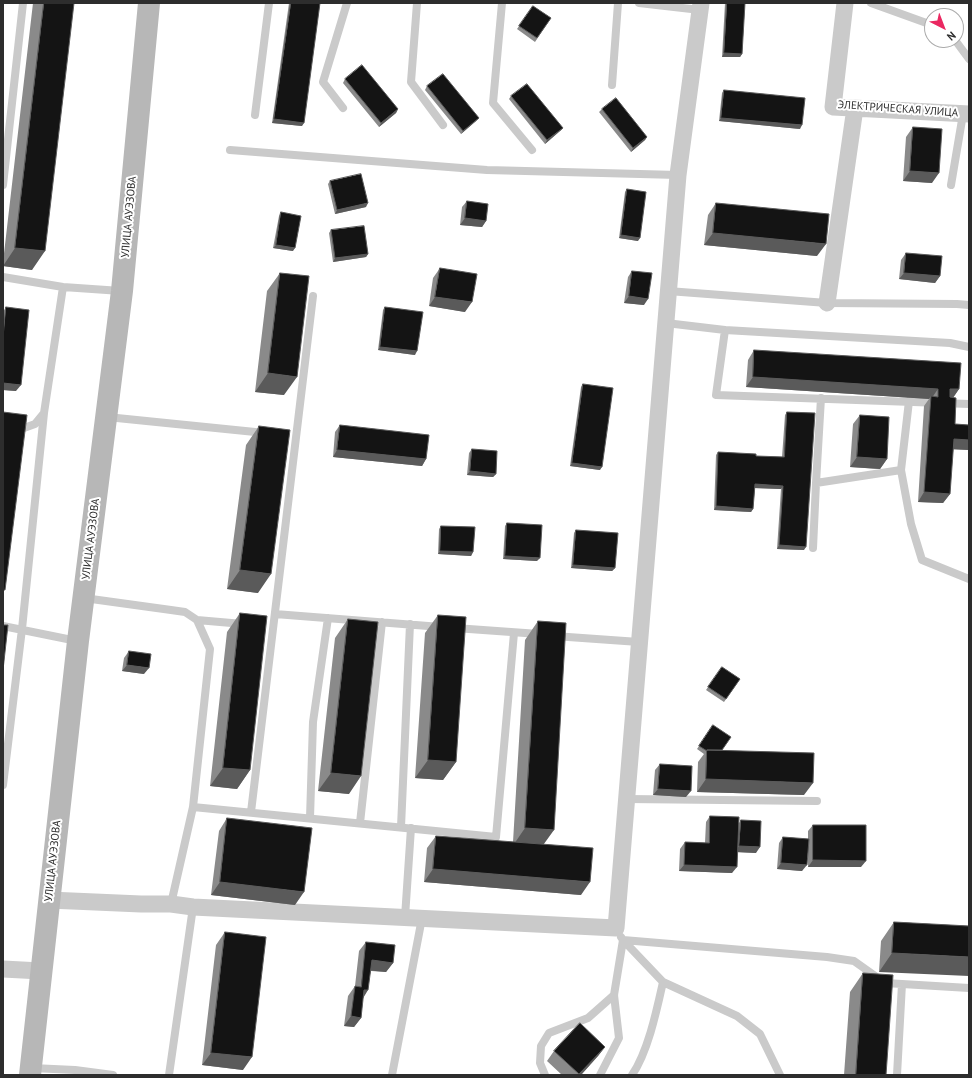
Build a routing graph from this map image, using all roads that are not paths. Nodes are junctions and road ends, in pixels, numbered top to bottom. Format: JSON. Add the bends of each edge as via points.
{"nodes":[{"id":1,"x":23,"y":3,"type":"edge"},
{"id":2,"x":149,"y":3,"type":"edge"},
{"id":3,"x":269,"y":3,"type":"edge"},
{"id":4,"x":347,"y":3,"type":"edge"},
{"id":5,"x":417,"y":3,"type":"edge"},
{"id":6,"x":502,"y":3,"type":"edge"},
{"id":7,"x":618,"y":3,"type":"edge"},
{"id":8,"x":639,"y":3,"type":"edge"},
{"id":9,"x":845,"y":3,"type":"edge"},
{"id":10,"x":871,"y":3,"type":"edge"},
{"id":11,"x":700,"y":7,"type":"edge"},
{"id":12,"x":924,"y":22,"type":"edge"},
{"id":13,"x":961,"y":48,"type":"edge"},
{"id":14,"x":969,"y":59,"type":"edge"},
{"id":15,"x":612,"y":85,"type":"dead end"},
{"id":16,"x":343,"y":108,"type":"dead end"},
{"id":17,"x":855,"y":108,"type":"junction"},
{"id":18,"x":966,"y":114,"type":"edge"},
{"id":19,"x":255,"y":115,"type":"dead end"},
{"id":20,"x":443,"y":125,"type":"dead end"},
{"id":21,"x":230,"y":150,"type":"dead end"},
{"id":22,"x":532,"y":150,"type":"dead end"},
{"id":23,"x":678,"y":175,"type":"junction"},
{"id":24,"x":3,"y":185,"type":"edge"},
{"id":25,"x":951,"y":185,"type":"dead end"},
{"id":26,"x":3,"y":277,"type":"edge"},
{"id":27,"x":63,"y":287,"type":"junction"},
{"id":28,"x":668,"y":291,"type":"junction"},
{"id":29,"x":122,"y":292,"type":"junction"},
{"id":30,"x":313,"y":296,"type":"dead end"},
{"id":31,"x":827,"y":303,"type":"junction"},
{"id":32,"x":969,"y":305,"type":"edge"},
{"id":33,"x":666,"y":323,"type":"junction"},
{"id":34,"x":725,"y":330,"type":"junction"},
{"id":35,"x":969,"y":346,"type":"edge"},
{"id":36,"x":822,"y":398,"type":"junction"},
{"id":37,"x":909,"y":401,"type":"junction"},
{"id":38,"x":969,"y":404,"type":"edge"},
{"id":39,"x":44,"y":413,"type":"junction"},
{"id":40,"x":106,"y":416,"type":"junction"},
{"id":41,"x":3,"y":424,"type":"edge"},
{"id":42,"x":273,"y":434,"type":"edge"},
{"id":43,"x":901,"y":470,"type":"junction"},
{"id":44,"x":816,"y":483,"type":"junction"},
{"id":45,"x":813,"y":548,"type":"dead end"},
{"id":46,"x":969,"y":579,"type":"edge"},
{"id":47,"x":83,"y":598,"type":"junction"},
{"id":48,"x":275,"y":614,"type":"junction"},
{"id":49,"x":328,"y":618,"type":"junction"},
{"id":50,"x":198,"y":620,"type":"junction"},
{"id":51,"x":382,"y":622,"type":"junction"},
{"id":52,"x":251,"y":624,"type":"edge"},
{"id":53,"x":410,"y":624,"type":"junction"},
{"id":54,"x":3,"y":626,"type":"edge"},
{"id":55,"x":22,"y":629,"type":"junction"},
{"id":56,"x":514,"y":633,"type":"junction"},
{"id":57,"x":78,"y":641,"type":"junction"},
{"id":58,"x":639,"y":642,"type":"junction"},
{"id":59,"x":3,"y":785,"type":"edge"},
{"id":60,"x":627,"y":799,"type":"junction"},
{"id":61,"x":817,"y":801,"type":"dead end"},
{"id":62,"x":194,"y":807,"type":"junction"},
{"id":63,"x":251,"y":812,"type":"junction"},
{"id":64,"x":310,"y":818,"type":"junction"},
{"id":65,"x":360,"y":823,"type":"junction"},
{"id":66,"x":401,"y":827,"type":"junction"},
{"id":67,"x":411,"y":828,"type":"junction"},
{"id":68,"x":49,"y":900,"type":"junction"},
{"id":69,"x":171,"y":904,"type":"junction"},
{"id":70,"x":192,"y":907,"type":"junction"},
{"id":71,"x":405,"y":917,"type":"junction"},
{"id":72,"x":422,"y":918,"type":"junction"},
{"id":73,"x":619,"y":934,"type":"junction"},
{"id":74,"x":3,"y":969,"type":"edge"},
{"id":75,"x":41,"y":971,"type":"junction"},
{"id":76,"x":663,"y":982,"type":"junction"},
{"id":77,"x":902,"y":984,"type":"junction"},
{"id":78,"x":969,"y":988,"type":"edge"},
{"id":79,"x":614,"y":995,"type":"junction"},
{"id":80,"x":30,"y":1071,"type":"edge"},
{"id":81,"x":113,"y":1075,"type":"edge"},
{"id":82,"x":169,"y":1075,"type":"edge"},
{"id":83,"x":392,"y":1075,"type":"edge"},
{"id":84,"x":545,"y":1075,"type":"edge"},
{"id":85,"x":600,"y":1075,"type":"edge"},
{"id":86,"x":632,"y":1075,"type":"edge"},
{"id":87,"x":780,"y":1075,"type":"edge"},
{"id":88,"x":897,"y":1075,"type":"edge"}],
"edges":[{"from":1,"to":24,"type":"lane"},
{"from":2,"to":29,"type":"street","name":"УЛИЦА АУЭЗОВА"},
{"from":3,"to":19,"type":"lane"},
{"from":4,"to":16,"type":"lane","via":[[323,82]]},
{"from":5,"to":20,"type":"lane","via":[[411,82]]},
{"from":6,"to":22,"type":"lane","via":[[493,103]]},
{"from":7,"to":15,"type":"lane"},
{"from":8,"to":11,"type":"lane"},
{"from":9,"to":17,"type":"street","name":"ЭЛЕКТРИЧЕСКАЯ УЛИЦА","via":[[833,107]]},
{"from":10,"to":12,"type":"lane"},
{"from":11,"to":23,"type":"street"},
{"from":13,"to":14,"type":"lane"},
{"from":17,"to":18,"type":"street","name":"ЭЛЕКТРИЧЕСКАЯ УЛИЦА"},
{"from":17,"to":31,"type":"street"},
{"from":18,"to":25,"type":"lane"},
{"from":21,"to":23,"type":"lane","via":[[487,170]]},
{"from":23,"to":28,"type":"street"},
{"from":26,"to":27,"type":"lane"},
{"from":27,"to":29,"type":"lane"},
{"from":27,"to":39,"type":"lane"},
{"from":28,"to":31,"type":"lane"},
{"from":28,"to":33,"type":"street"},
{"from":29,"to":40,"type":"street","name":"УЛИЦА АУЭЗОВА"},
{"from":30,"to":48,"type":"lane","via":[[292,436]]},
{"from":31,"to":32,"type":"lane"},
{"from":33,"to":34,"type":"lane"},
{"from":33,"to":58,"type":"street"},
{"from":34,"to":35,"type":"lane"},
{"from":34,"to":36,"type":"lane","via":[[716,395]]},
{"from":36,"to":37,"type":"lane"},
{"from":36,"to":44,"type":"lane"},
{"from":37,"to":38,"type":"lane"},
{"from":37,"to":43,"type":"lane"},
{"from":39,"to":41,"type":"lane","via":[[35,424],[24,428]]},
{"from":39,"to":55,"type":"lane"},
{"from":40,"to":42,"type":"lane"},
{"from":40,"to":47,"type":"street","name":"УЛИЦА АУЭЗОВА"},
{"from":43,"to":44,"type":"lane"},
{"from":43,"to":46,"type":"lane","via":[[911,524],[922,560]]},
{"from":44,"to":45,"type":"lane"},
{"from":47,"to":50,"type":"lane","via":[[185,612]]},
{"from":47,"to":57,"type":"street","name":"УЛИЦА АУЭЗОВА"},
{"from":48,"to":49,"type":"lane"},
{"from":48,"to":63,"type":"lane","via":[[270,626]]},
{"from":49,"to":51,"type":"lane"},
{"from":49,"to":64,"type":"lane","via":[[313,722]]},
{"from":50,"to":52,"type":"lane"},
{"from":50,"to":62,"type":"lane","via":[[210,650]]},
{"from":51,"to":53,"type":"lane"},
{"from":51,"to":65,"type":"lane"},
{"from":53,"to":56,"type":"lane"},
{"from":53,"to":66,"type":"lane"},
{"from":54,"to":55,"type":"lane"},
{"from":55,"to":57,"type":"lane"},
{"from":55,"to":59,"type":"lane"},
{"from":56,"to":58,"type":"lane"},
{"from":56,"to":67,"type":"lane","via":[[496,837]]},
{"from":57,"to":68,"type":"street","name":"УЛИЦА АУЭЗОВА"},
{"from":58,"to":60,"type":"street"},
{"from":60,"to":61,"type":"lane"},
{"from":60,"to":73,"type":"street"},
{"from":62,"to":63,"type":"lane"},
{"from":62,"to":69,"type":"lane"},
{"from":63,"to":64,"type":"lane"},
{"from":64,"to":65,"type":"lane"},
{"from":65,"to":66,"type":"lane"},
{"from":66,"to":67,"type":"lane"},
{"from":67,"to":71,"type":"lane"},
{"from":68,"to":69,"type":"street"},
{"from":68,"to":75,"type":"street","name":"УЛИЦА АУЭЗОВА"},
{"from":69,"to":70,"type":"street"},
{"from":70,"to":71,"type":"street"},
{"from":70,"to":82,"type":"lane"},
{"from":71,"to":72,"type":"street"},
{"from":72,"to":73,"type":"street"},
{"from":72,"to":83,"type":"lane"},
{"from":73,"to":76,"type":"lane"},
{"from":73,"to":77,"type":"lane","via":[[827,956],[854,961],[885,983]]},
{"from":73,"to":79,"type":"lane"},
{"from":74,"to":75,"type":"street"},
{"from":75,"to":80,"type":"street","name":"УЛИЦА АУЭЗОВА"},
{"from":76,"to":86,"type":"lane","via":[[657,1012],[638,1066]]},
{"from":76,"to":87,"type":"lane","via":[[737,1016],[760,1034]]},
{"from":77,"to":78,"type":"lane"},
{"from":77,"to":88,"type":"lane"},
{"from":79,"to":84,"type":"lane","via":[[588,1018],[549,1033],[541,1046],[540,1062]]},
{"from":79,"to":85,"type":"lane","via":[[619,1038]]},
{"from":80,"to":81,"type":"lane","via":[[75,1070]]}]}
